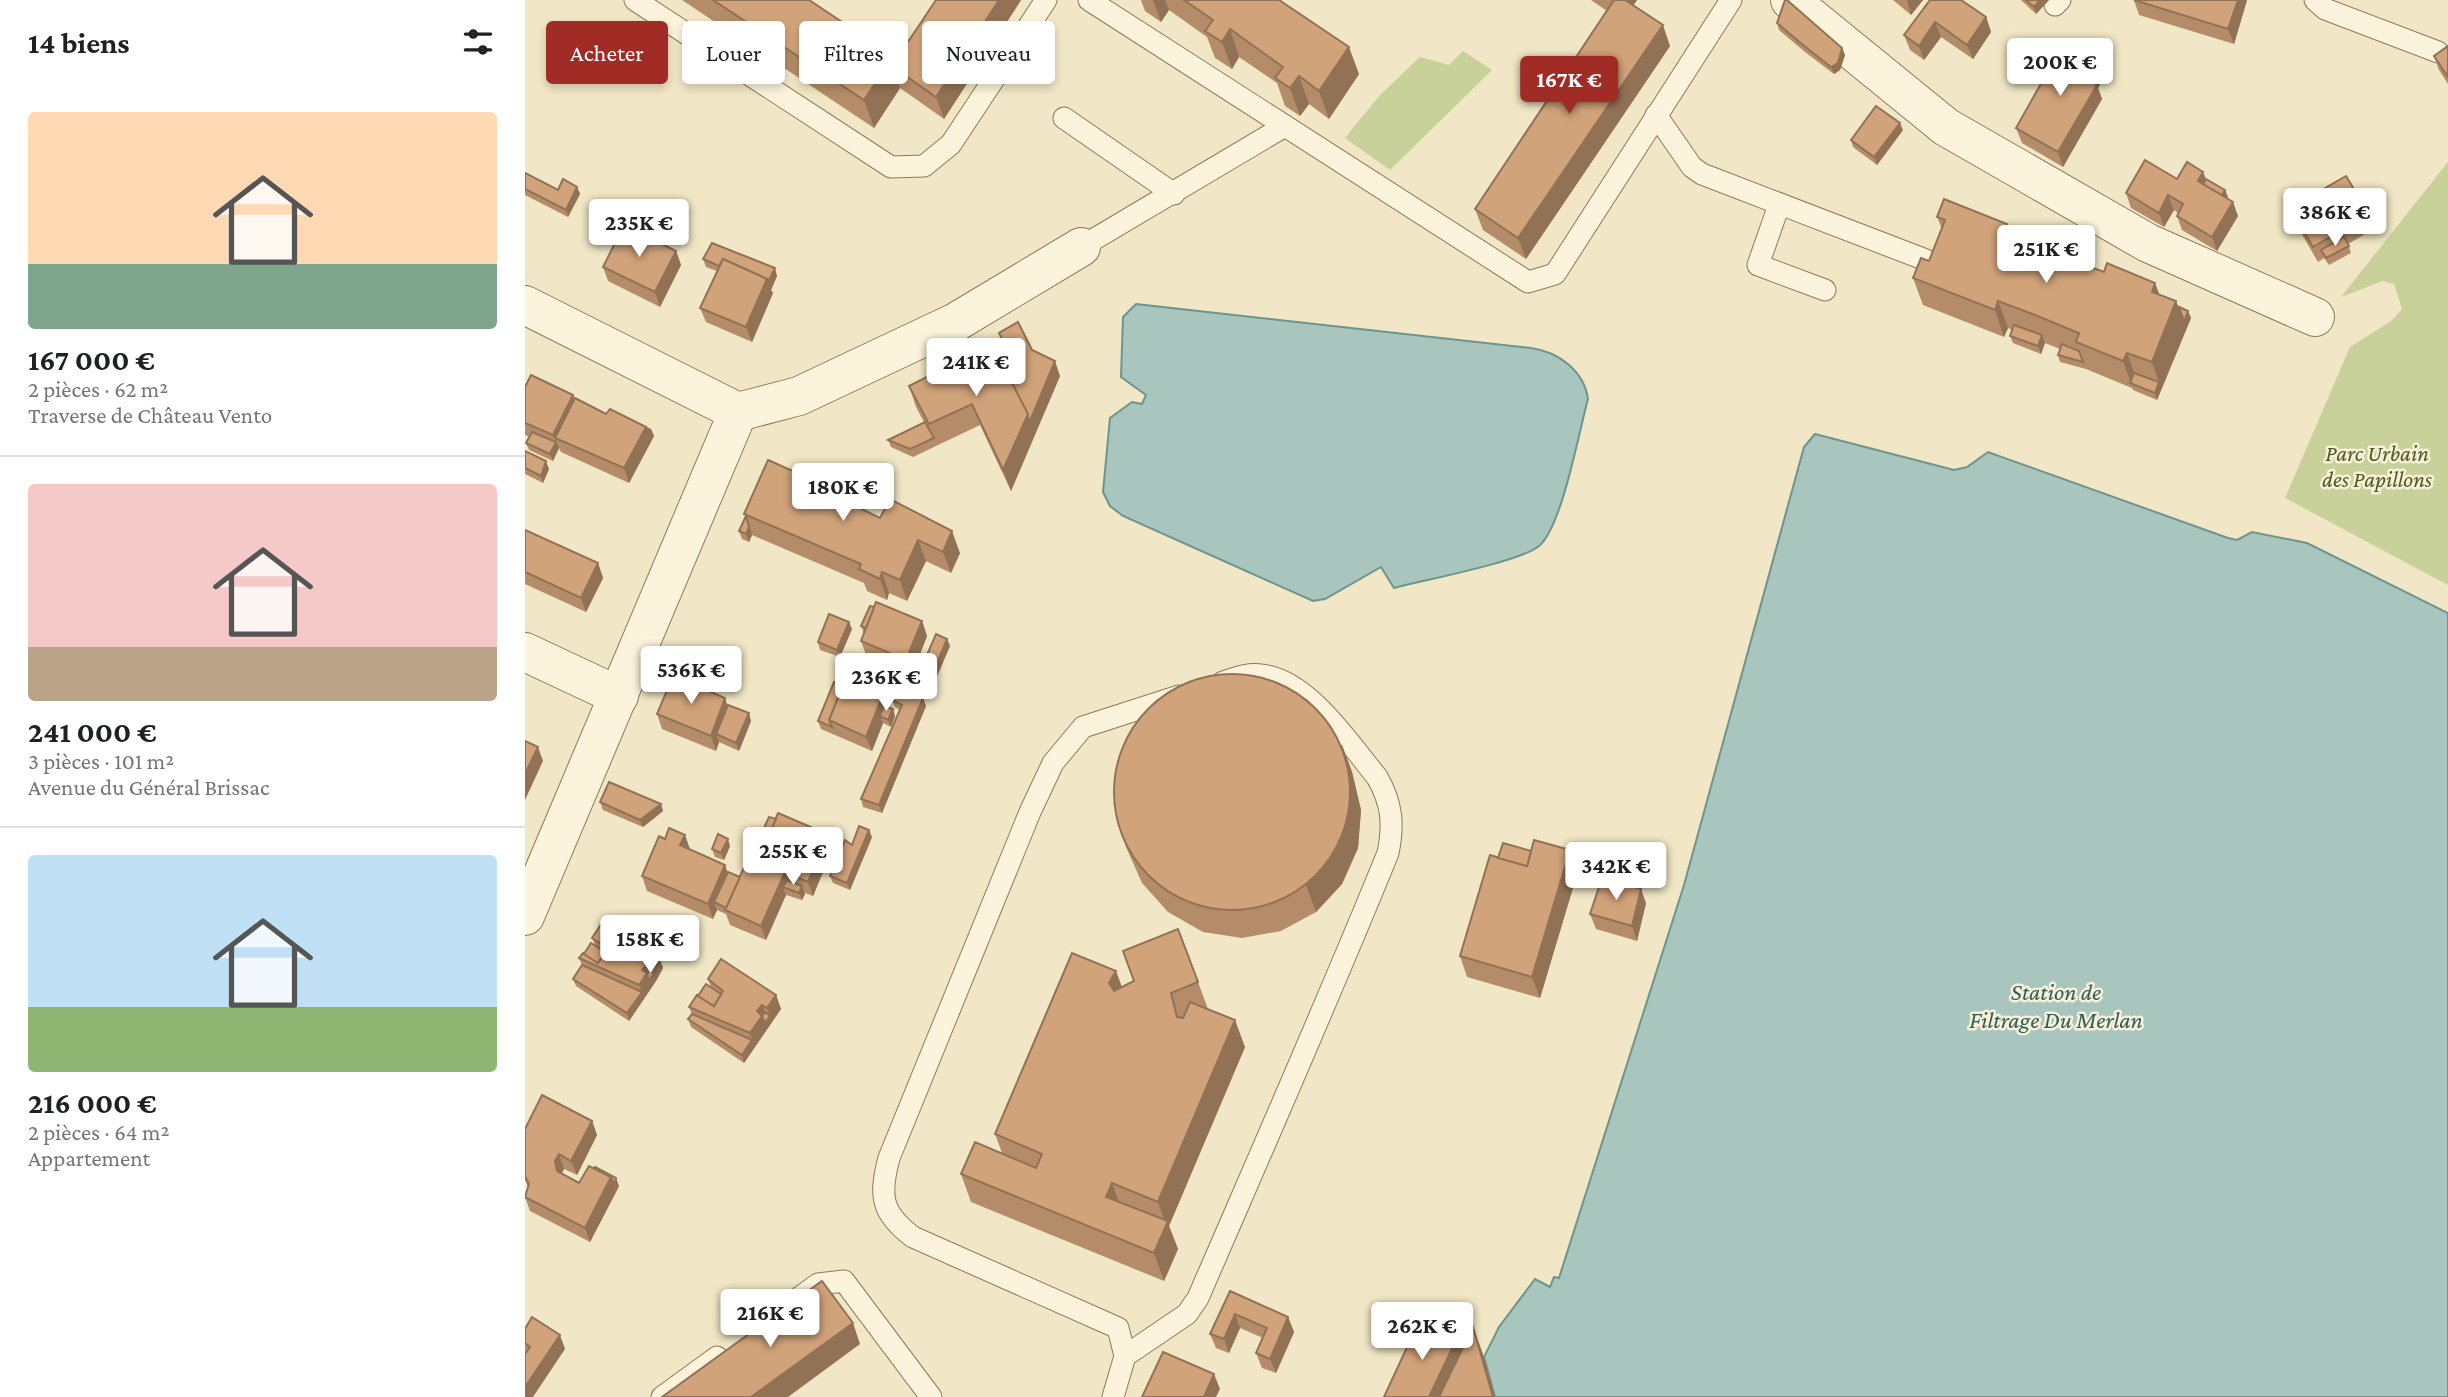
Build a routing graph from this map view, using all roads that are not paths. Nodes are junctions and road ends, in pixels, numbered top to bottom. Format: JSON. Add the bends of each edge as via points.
{"nodes":[{"id":1,"x":635,"y":0,"type":"edge"},
{"id":2,"x":1046,"y":0,"type":"edge"},
{"id":3,"x":1089,"y":0,"type":"edge"},
{"id":4,"x":1731,"y":0,"type":"edge"},
{"id":5,"x":1790,"y":0,"type":"edge"},
{"id":6,"x":2315,"y":0,"type":"edge"},
{"id":7,"x":2438,"y":52,"type":"edge"},
{"id":8,"x":1656,"y":115,"type":"junction"},
{"id":9,"x":1064,"y":118,"type":"dead end"},
{"id":10,"x":1285,"y":126,"type":"junction"},
{"id":11,"x":1174,"y":194,"type":"junction"},
{"id":12,"x":1779,"y":205,"type":"junction"},
{"id":13,"x":1081,"y":247,"type":"joint"},
{"id":14,"x":1926,"y":260,"type":"edge"},
{"id":15,"x":1825,"y":290,"type":"dead end"},
{"id":16,"x":525,"y":305,"type":"edge"},
{"id":17,"x":2315,"y":317,"type":"dead end"},
{"id":18,"x":738,"y":412,"type":"junction"},
{"id":19,"x":525,"y":652,"type":"edge"},
{"id":20,"x":619,"y":696,"type":"junction"},
{"id":21,"x":525,"y":916,"type":"edge"},
{"id":22,"x":785,"y":1308,"type":"edge"},
{"id":23,"x":729,"y":1349,"type":"edge"},
{"id":24,"x":1125,"y":1356,"type":"junction"},
{"id":25,"x":662,"y":1397,"type":"edge"},
{"id":26,"x":931,"y":1397,"type":"edge"},
{"id":27,"x":1113,"y":1397,"type":"edge"}],
"edges":[{"from":1,"to":2,"type":"lane","via":[[891,167],[924,166],[951,144]]},
{"from":3,"to":10,"type":"lane"},
{"from":4,"to":8,"type":"lane"},
{"from":5,"to":17,"type":"street","via":[[1946,127],[2148,243]]},
{"from":6,"to":7,"type":"lane","via":[[2326,9]]},
{"from":8,"to":10,"type":"lane","via":[[1555,274],[1528,282]]},
{"from":8,"to":12,"type":"lane","via":[[1692,167]]},
{"from":9,"to":11,"type":"lane"},
{"from":10,"to":11,"type":"lane"},
{"from":11,"to":13,"type":"lane"},
{"from":12,"to":14,"type":"lane"},
{"from":12,"to":15,"type":"lane","via":[[1758,265]]},
{"from":13,"to":18,"type":"street","via":[[956,322],[799,396]]},
{"from":16,"to":18,"type":"street"},
{"from":18,"to":20,"type":"street"},
{"from":19,"to":20,"type":"street"},
{"from":20,"to":21,"type":"street"},
{"from":22,"to":26,"type":"lane","via":[[818,1284],[844,1281]]},
{"from":23,"to":25,"type":"lane"},
{"from":24,"to":24,"type":"lane","via":[[1118,1328],[1111,1323],[913,1237],[895,1223],[885,1206],[883,1182],[1053,763],[1083,727],[1244,675],[1279,678],[1304,693],[1377,777],[1387,793],[1393,832],[1318,1025],[1198,1298],[1187,1314]]},
{"from":24,"to":27,"type":"lane"}]}
